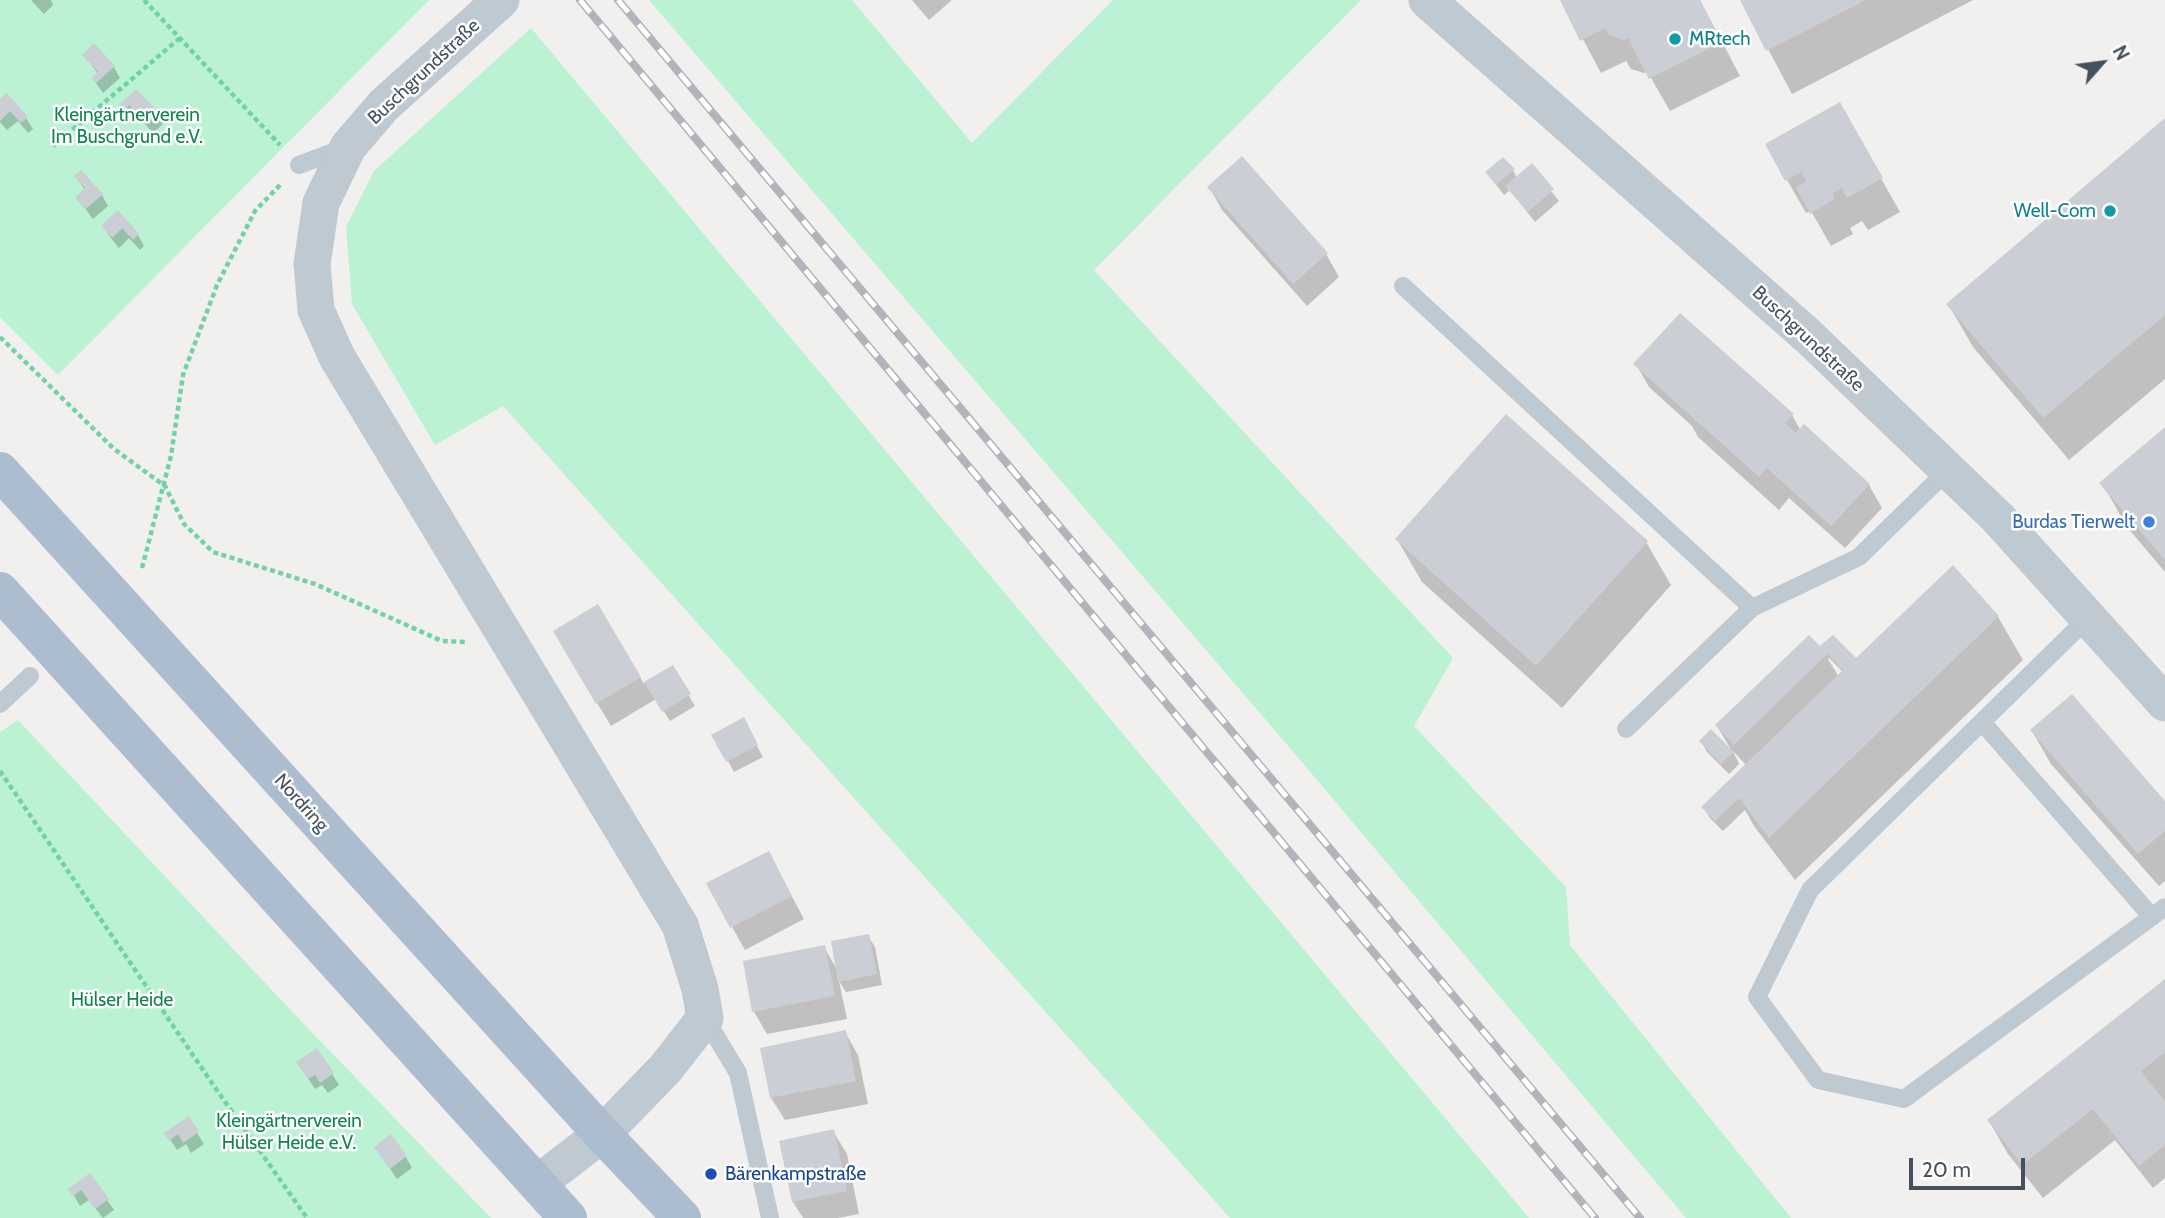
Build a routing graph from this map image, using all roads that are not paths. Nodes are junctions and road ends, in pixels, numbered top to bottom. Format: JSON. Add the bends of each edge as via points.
{"nodes":[{"id":1,"x":501,"y":0,"type":"edge"},
{"id":2,"x":1427,"y":0,"type":"edge"},
{"id":3,"x":348,"y":147,"type":"junction"},
{"id":4,"x":299,"y":165,"type":"road end"},
{"id":5,"x":1403,"y":285,"type":"dead end"},
{"id":6,"x":1948,"y":470,"type":"junction"},
{"id":7,"x":0,"y":471,"type":"edge"},
{"id":8,"x":0,"y":591,"type":"edge"},
{"id":9,"x":1752,"y":608,"type":"junction"},
{"id":10,"x":2089,"y":617,"type":"junction"},
{"id":11,"x":30,"y":676,"type":"dead end"},
{"id":12,"x":2165,"y":703,"type":"edge"},
{"id":13,"x":0,"y":704,"type":"edge"},
{"id":14,"x":1982,"y":722,"type":"junction"},
{"id":15,"x":1626,"y":729,"type":"dead end"},
{"id":16,"x":2158,"y":912,"type":"edge"},
{"id":17,"x":705,"y":1018,"type":"junction"},
{"id":18,"x":602,"y":1134,"type":"junction"},
{"id":19,"x":537,"y":1184,"type":"junction"},
{"id":20,"x":568,"y":1218,"type":"edge"},
{"id":21,"x":682,"y":1218,"type":"edge"},
{"id":22,"x":770,"y":1218,"type":"edge"}],
"edges":[{"from":1,"to":3,"type":"street","name":"Buschgrundstraße","via":[[384,105]]},
{"from":2,"to":6,"type":"street","name":"Buschgrundstraße","via":[[1808,336]]},
{"from":3,"to":4,"type":"lane"},
{"from":3,"to":17,"type":"street","name":"Buschgrundstraße","via":[[321,203],[312,264],[316,310],[337,357],[680,925]]},
{"from":5,"to":9,"type":"lane"},
{"from":6,"to":9,"type":"lane","via":[[1859,556]]},
{"from":6,"to":10,"type":"street","name":"Buschgrundstraße"},
{"from":7,"to":18,"type":"main road","name":"Nordring"},
{"from":8,"to":19,"type":"main road"},
{"from":9,"to":15,"type":"lane"},
{"from":10,"to":12,"type":"street","name":"Buschgrundstraße"},
{"from":10,"to":14,"type":"lane"},
{"from":11,"to":13,"type":"lane"},
{"from":14,"to":16,"type":"lane"},
{"from":14,"to":16,"type":"lane","via":[[1810,890],[1757,997],[1818,1080],[1904,1099]]},
{"from":17,"to":18,"type":"street","via":[[666,1068]]},
{"from":17,"to":22,"type":"lane","via":[[738,1073]]},
{"from":18,"to":19,"type":"street"},
{"from":18,"to":21,"type":"main road","name":"Nordring"},
{"from":19,"to":20,"type":"main road"}]}
